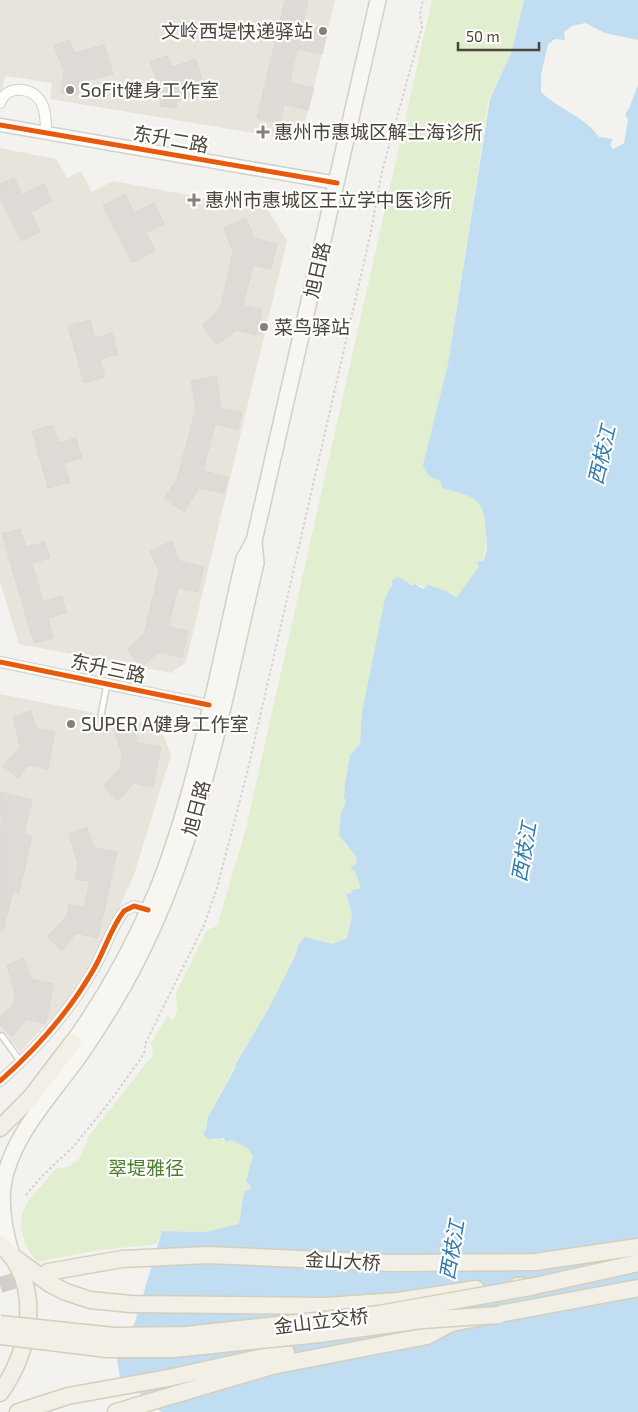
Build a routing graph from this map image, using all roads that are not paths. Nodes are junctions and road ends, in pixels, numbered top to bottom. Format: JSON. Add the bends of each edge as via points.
{"nodes":[{"id":1,"x":378,"y":0,"type":"edge"},
{"id":2,"x":0,"y":103,"type":"edge"},
{"id":3,"x":0,"y":125,"type":"edge"},
{"id":4,"x":46,"y":133,"type":"junction"},
{"id":5,"x":337,"y":183,"type":"junction"},
{"id":6,"x":254,"y":540,"type":"junction"},
{"id":7,"x":0,"y":662,"type":"edge"},
{"id":8,"x":107,"y":684,"type":"junction"},
{"id":9,"x":209,"y":705,"type":"junction"},
{"id":10,"x":101,"y":714,"type":"dead end"},
{"id":11,"x":148,"y":910,"type":"junction"},
{"id":12,"x":2,"y":1036,"type":"dead end"},
{"id":13,"x":76,"y":1049,"type":"junction"},
{"id":14,"x":20,"y":1062,"type":"junction"},
{"id":15,"x":0,"y":1081,"type":"edge"},
{"id":16,"x":0,"y":1128,"type":"edge"},
{"id":17,"x":0,"y":1244,"type":"edge"},
{"id":18,"x":638,"y":1247,"type":"edge"},
{"id":19,"x":12,"y":1256,"type":"junction"},
{"id":20,"x":638,"y":1263,"type":"edge"},
{"id":21,"x":46,"y":1276,"type":"junction"},
{"id":22,"x":530,"y":1287,"type":"junction"},
{"id":23,"x":638,"y":1288,"type":"edge"},
{"id":24,"x":499,"y":1315,"type":"junction"},
{"id":25,"x":451,"y":1323,"type":"junction"},
{"id":26,"x":0,"y":1324,"type":"edge"},
{"id":27,"x":0,"y":1336,"type":"edge"},
{"id":28,"x":0,"y":1394,"type":"edge"},
{"id":29,"x":18,"y":1412,"type":"edge"},
{"id":30,"x":116,"y":1412,"type":"edge"}],
"edges":[{"from":1,"to":5,"type":"main road","name":"旭日路"},
{"from":2,"to":4,"type":"street","via":[[10,91],[21,89],[31,92],[42,104]]},
{"from":3,"to":4,"type":"street","name":"东升二路"},
{"from":4,"to":5,"type":"street","name":"东升二路"},
{"from":5,"to":6,"type":"main road","name":"旭日路"},
{"from":6,"to":9,"type":"main road","name":"旭日路","via":[[244,559]]},
{"from":6,"to":13,"type":"main road","name":"旭日路","via":[[256,563],[185,848],[140,957]]},
{"from":7,"to":8,"type":"street","name":"东升三路"},
{"from":8,"to":9,"type":"street","name":"东升三路"},
{"from":8,"to":10,"type":"lane"},
{"from":9,"to":11,"type":"main road","name":"旭日路","via":[[178,829]]},
{"from":11,"to":13,"type":"main road","name":"旭日路"},
{"from":11,"to":14,"type":"street","via":[[134,906],[124,910],[85,984],[60,1018]]},
{"from":12,"to":14,"type":"lane"},
{"from":13,"to":16,"type":"main road"},
{"from":13,"to":19,"type":"main road","via":[[25,1132],[7,1170],[2,1207]]},
{"from":14,"to":15,"type":"street"},
{"from":17,"to":19,"type":"main road"},
{"from":18,"to":21,"type":"main road","name":"金山大桥","via":[[535,1262],[392,1264],[201,1255],[128,1259]]},
{"from":19,"to":21,"type":"main road"},
{"from":19,"to":28,"type":"main road","via":[[24,1284],[29,1318],[21,1356]]},
{"from":20,"to":22,"type":"main road","name":"金山立交桥"},
{"from":21,"to":22,"type":"main road","bridge":true,"via":[[61,1290],[90,1300],[164,1306],[332,1306],[411,1299],[500,1285]]},
{"from":22,"to":26,"type":"main road","name":"金山立交桥","bridge":true,"via":[[370,1315],[186,1336],[114,1336]]},
{"from":23,"to":24,"type":"main road"},
{"from":24,"to":25,"type":"main road","bridge":true},
{"from":24,"to":27,"type":"main road","name":"金山立交桥","bridge":true,"via":[[422,1320],[174,1349],[108,1349]]},
{"from":25,"to":29,"type":"main road","via":[[304,1348],[51,1400]]},
{"from":25,"to":30,"type":"main road","via":[[427,1336],[281,1364]]}]}
